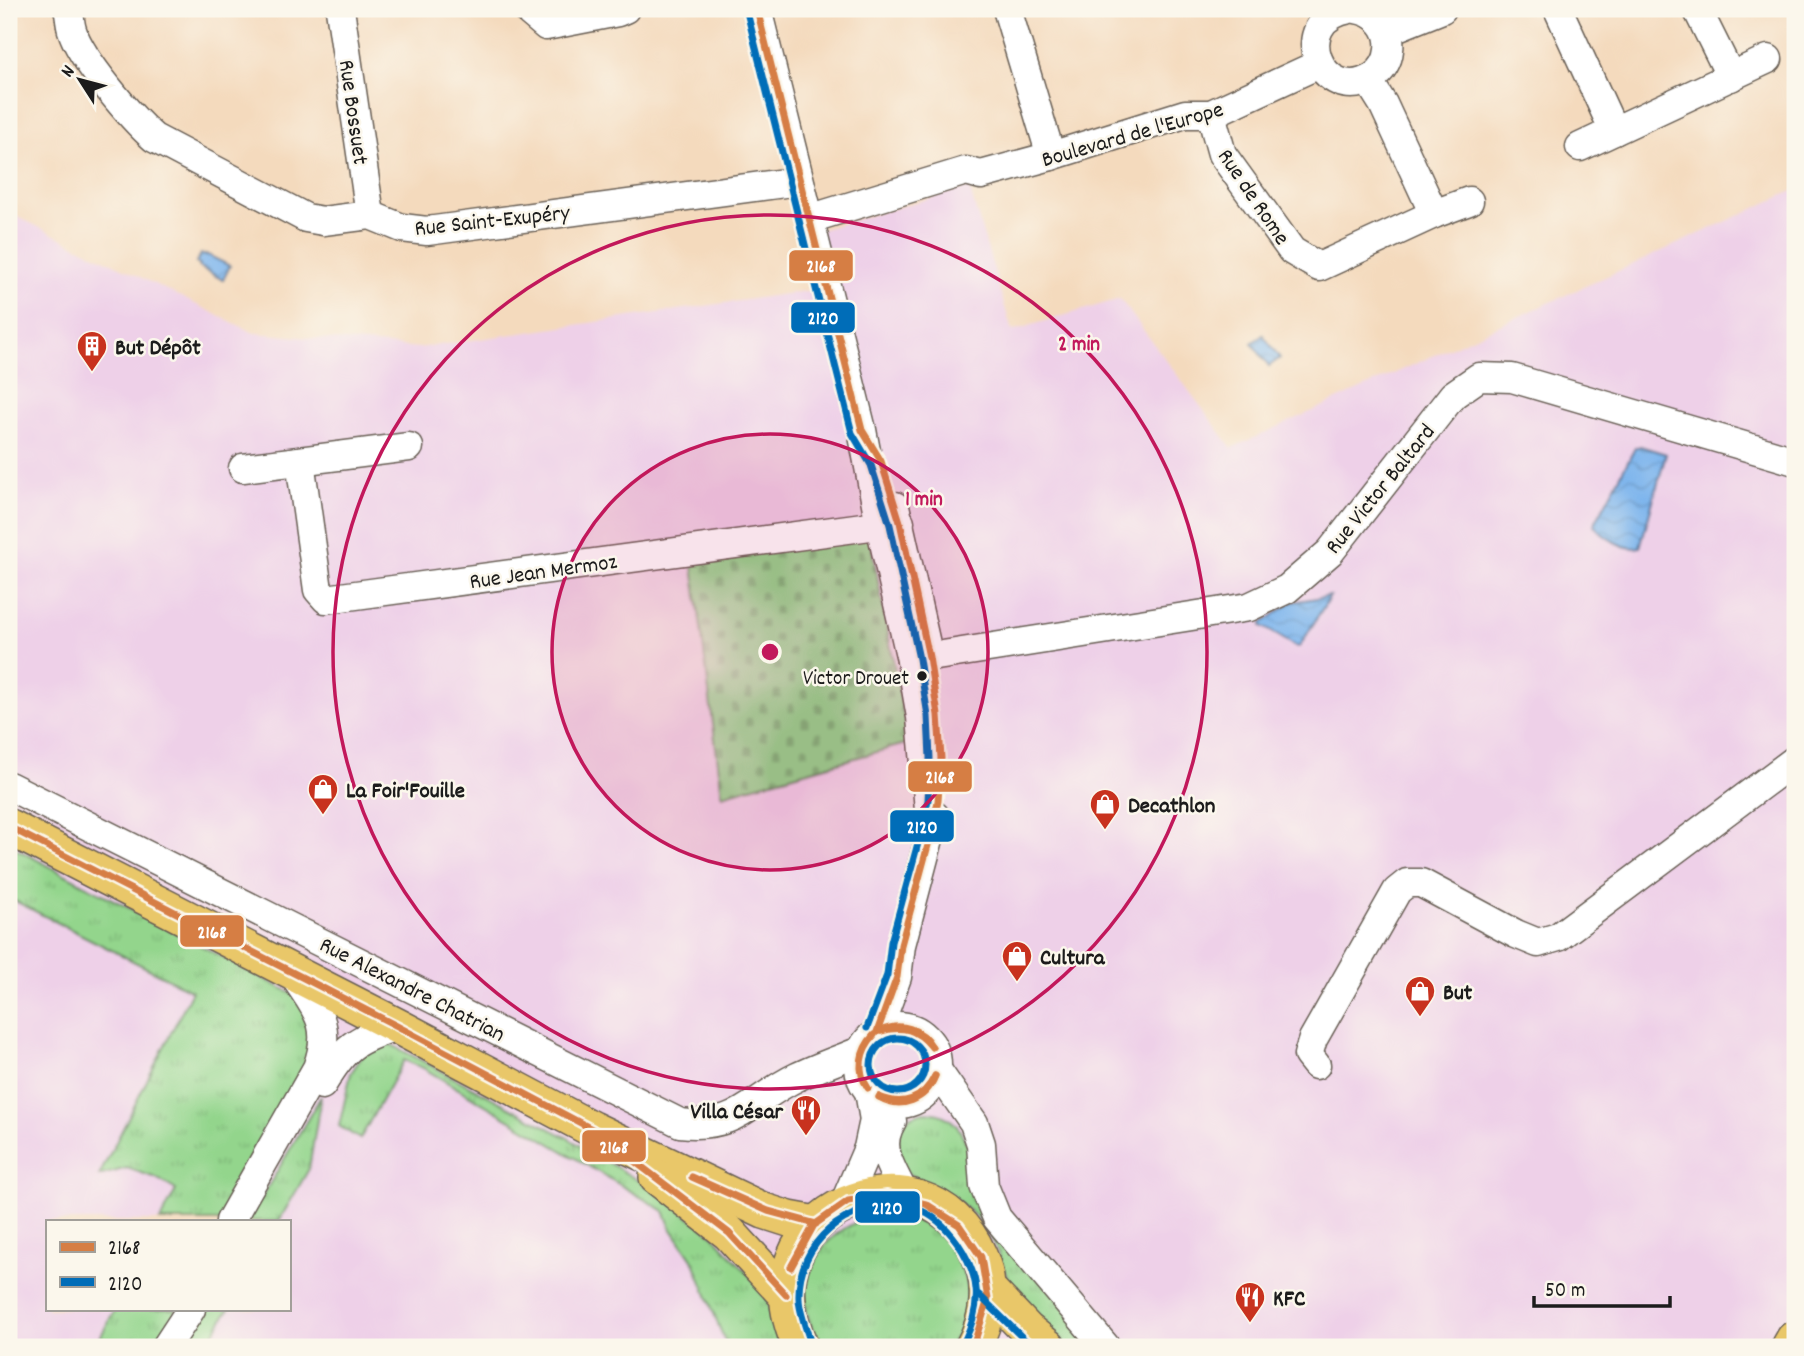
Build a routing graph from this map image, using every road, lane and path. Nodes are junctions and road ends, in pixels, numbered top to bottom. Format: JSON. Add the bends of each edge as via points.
{"nodes":[{"id":1,"x":68,"y":9,"type":"edge"},
{"id":2,"x":340,"y":9,"type":"edge"},
{"id":3,"x":526,"y":9,"type":"edge"},
{"id":4,"x":625,"y":9,"type":"edge"},
{"id":5,"x":757,"y":9,"type":"edge"},
{"id":6,"x":1007,"y":9,"type":"edge"},
{"id":7,"x":1347,"y":9,"type":"edge"},
{"id":8,"x":1442,"y":9,"type":"edge"},
{"id":9,"x":1558,"y":9,"type":"edge"},
{"id":10,"x":1697,"y":9,"type":"edge"},
{"id":11,"x":1387,"y":32,"type":"junction"},
{"id":12,"x":1768,"y":60,"type":"dead end"},
{"id":13,"x":1319,"y":64,"type":"junction"},
{"id":14,"x":1731,"y":77,"type":"junction"},
{"id":15,"x":1368,"y":80,"type":"junction"},
{"id":16,"x":1211,"y":114,"type":"junction"},
{"id":17,"x":1614,"y":131,"type":"junction"},
{"id":18,"x":1580,"y":147,"type":"dead end"},
{"id":19,"x":1051,"y":156,"type":"junction"},
{"id":20,"x":799,"y":181,"type":"junction"},
{"id":21,"x":1469,"y":201,"type":"dead end"},
{"id":22,"x":1434,"y":214,"type":"junction"},
{"id":23,"x":370,"y":215,"type":"junction"},
{"id":24,"x":811,"y":225,"type":"junction"},
{"id":25,"x":409,"y":447,"type":"dead end"},
{"id":26,"x":300,"y":461,"type":"junction"},
{"id":27,"x":1795,"y":461,"type":"edge"},
{"id":28,"x":243,"y":468,"type":"dead end"},
{"id":29,"x":890,"y":524,"type":"junction"},
{"id":30,"x":920,"y":659,"type":"junction"},
{"id":31,"x":1795,"y":760,"type":"edge"},
{"id":32,"x":9,"y":786,"type":"edge"},
{"id":33,"x":9,"y":827,"type":"edge"},
{"id":34,"x":291,"y":971,"type":"junction"},
{"id":35,"x":897,"y":977,"type":"junction"},
{"id":36,"x":397,"y":1026,"type":"junction"},
{"id":37,"x":911,"y":1028,"type":"junction"},
{"id":38,"x":867,"y":1062,"type":"junction"},
{"id":39,"x":1316,"y":1065,"type":"dead end"},
{"id":40,"x":936,"y":1070,"type":"junction"},
{"id":41,"x":910,"y":1101,"type":"junction"},
{"id":42,"x":963,"y":1109,"type":"junction"},
{"id":43,"x":592,"y":1129,"type":"junction"},
{"id":44,"x":905,"y":1196,"type":"junction"},
{"id":45,"x":830,"y":1214,"type":"junction"},
{"id":46,"x":231,"y":1220,"type":"edge"},
{"id":47,"x":245,"y":1220,"type":"edge"},
{"id":48,"x":987,"y":1288,"type":"junction"},
{"id":49,"x":786,"y":1295,"type":"junction"},
{"id":50,"x":182,"y":1310,"type":"edge"},
{"id":51,"x":190,"y":1310,"type":"edge"},
{"id":52,"x":1795,"y":1340,"type":"edge"},
{"id":53,"x":164,"y":1347,"type":"edge"},
{"id":54,"x":801,"y":1347,"type":"edge"},
{"id":55,"x":973,"y":1347,"type":"edge"},
{"id":56,"x":1048,"y":1347,"type":"edge"},
{"id":57,"x":1106,"y":1347,"type":"edge"},
{"id":58,"x":1791,"y":1347,"type":"edge"}],
"edges":[{"from":1,"to":23,"type":"street","name":"Rue Saint-Exupéry","via":[[72,32],[84,55],[154,138],[306,218],[323,221]]},
{"from":2,"to":23,"type":"street","name":"Rue Bossuet"},
{"from":3,"to":4,"type":"street","via":[[546,26]]},
{"from":5,"to":20,"type":"street"},
{"from":6,"to":19,"type":"street"},
{"from":7,"to":11,"type":"street","via":[[1373,15]]},
{"from":7,"to":13,"type":"street","via":[[1323,22],[1315,53]]},
{"from":8,"to":11,"type":"street"},
{"from":9,"to":17,"type":"street"},
{"from":10,"to":14,"type":"street"},
{"from":11,"to":15,"type":"street","via":[[1390,43],[1385,65]]},
{"from":12,"to":14,"type":"street"},
{"from":13,"to":15,"type":"street","via":[[1346,83]]},
{"from":13,"to":16,"type":"street","name":"Boulevard de l'Europe"},
{"from":14,"to":17,"type":"street"},
{"from":15,"to":22,"type":"street"},
{"from":16,"to":19,"type":"street","name":"Boulevard de l'Europe","via":[[1185,114]]},
{"from":16,"to":22,"type":"street","name":"Rue de Rome","via":[[1222,154],[1292,251],[1318,267]]},
{"from":17,"to":18,"type":"street"},
{"from":19,"to":24,"type":"street","name":"Boulevard de l'Europe","via":[[981,175],[969,187]]},
{"from":20,"to":23,"type":"street","name":"Rue Saint-Exupéry","via":[[427,231],[401,228]]},
{"from":20,"to":24,"type":"street"},
{"from":21,"to":22,"type":"street","name":"Rue de Rome"},
{"from":24,"to":29,"type":"street"},
{"from":25,"to":26,"type":"street"},
{"from":26,"to":28,"type":"street"},
{"from":26,"to":29,"type":"street","name":"Rue Jean Mermoz","via":[[317,590],[326,599]]},
{"from":27,"to":30,"type":"street","name":"Rue Victor Baltard","via":[[1512,378],[1479,377],[1453,395],[1330,552],[1287,589],[1250,607]]},
{"from":29,"to":30,"type":"street"},
{"from":30,"to":35,"type":"street","via":[[931,834],[901,945]]},
{"from":31,"to":39,"type":"street","via":[[1558,937],[1538,943],[1421,883],[1408,883],[1397,891],[1313,1039],[1308,1055]]},
{"from":32,"to":38,"type":"street","name":"Rue Alexandre Chatrian","via":[[680,1123],[703,1126],[734,1117],[797,1077]]},
{"from":33,"to":34,"type":"main road"},
{"from":34,"to":36,"type":"main road"},
{"from":34,"to":46,"type":"street","via":[[319,1016],[325,1048]]},
{"from":35,"to":37,"type":"street"},
{"from":35,"to":38,"type":"street"},
{"from":36,"to":43,"type":"main road"},
{"from":36,"to":47,"type":"street","via":[[349,1046]]},
{"from":37,"to":38,"type":"street","via":[[899,1026]]},
{"from":37,"to":40,"type":"street","via":[[931,1044]]},
{"from":38,"to":41,"type":"street","via":[[879,1099]]},
{"from":38,"to":45,"type":"street","via":[[874,1120],[869,1148]]},
{"from":40,"to":41,"type":"street","via":[[930,1086]]},
{"from":40,"to":42,"type":"street"},
{"from":41,"to":42,"type":"street"},
{"from":41,"to":44,"type":"street","via":[[888,1127],[883,1149]]},
{"from":42,"to":57,"type":"street","via":[[981,1144],[984,1186],[997,1219]]},
{"from":43,"to":45,"type":"main road","via":[[764,1211],[789,1219]]},
{"from":43,"to":49,"type":"main road","via":[[729,1233]]},
{"from":44,"to":45,"type":"main road","via":[[863,1197]]},
{"from":44,"to":48,"type":"main road","via":[[942,1210],[962,1228],[982,1262]]},
{"from":45,"to":49,"type":"main road","via":[[803,1238],[788,1275]]},
{"from":48,"to":55,"type":"main road","via":[[984,1320]]},
{"from":48,"to":56,"type":"main road"},
{"from":49,"to":54,"type":"main road"},
{"from":50,"to":53,"type":"street"},
{"from":51,"to":53,"type":"street"},
{"from":52,"to":58,"type":"highway"}]}
